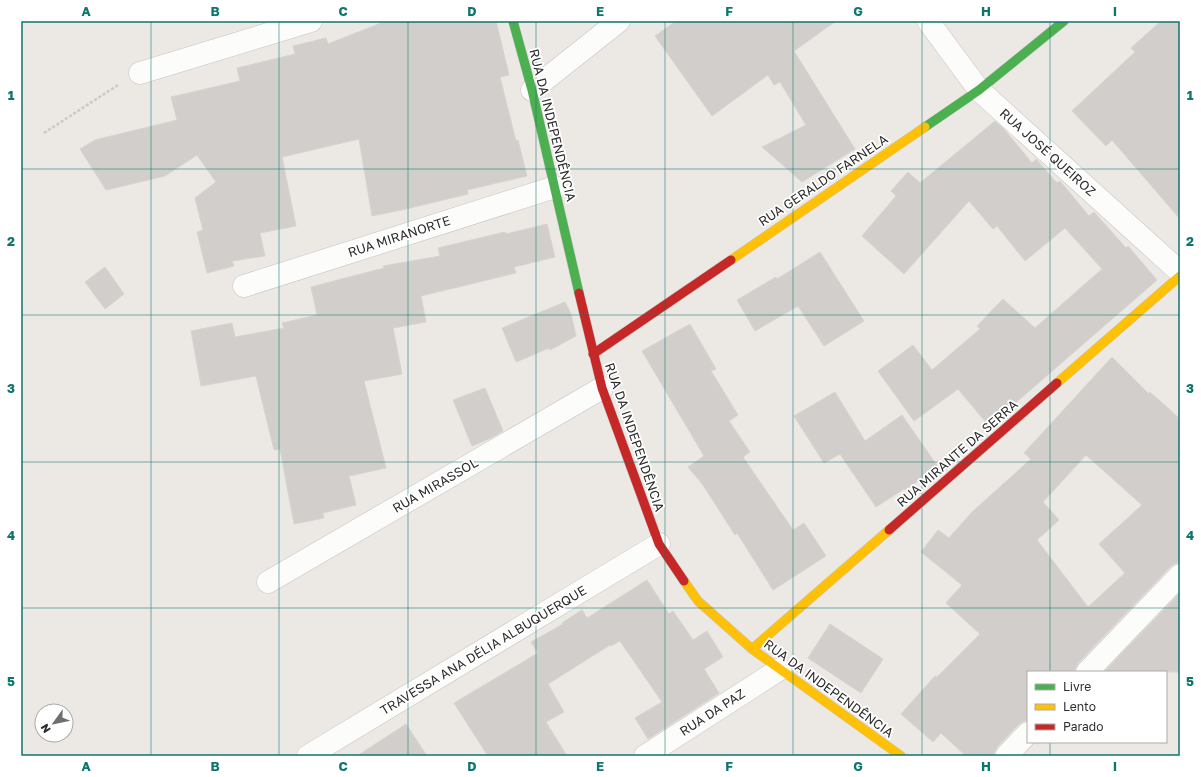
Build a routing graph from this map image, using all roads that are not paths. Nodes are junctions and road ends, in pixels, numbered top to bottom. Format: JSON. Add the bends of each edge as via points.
{"nodes":[{"id":1,"x":311,"y":21,"type":"edge"},
{"id":2,"x":513,"y":21,"type":"edge"},
{"id":3,"x":619,"y":21,"type":"edge"},
{"id":4,"x":928,"y":21,"type":"edge"},
{"id":5,"x":1064,"y":21,"type":"edge"},
{"id":6,"x":131,"y":78,"type":"road end"},
{"id":7,"x":532,"y":90,"type":"junction"},
{"id":8,"x":979,"y":90,"type":"junction"},
{"id":9,"x":555,"y":187,"type":"junction"},
{"id":10,"x":1180,"y":272,"type":"edge"},
{"id":11,"x":1180,"y":276,"type":"edge"},
{"id":12,"x":244,"y":286,"type":"dead end"},
{"id":13,"x":593,"y":354,"type":"junction"},
{"id":14,"x":602,"y":388,"type":"junction"},
{"id":15,"x":659,"y":544,"type":"junction"},
{"id":16,"x":1180,"y":575,"type":"edge"},
{"id":17,"x":268,"y":582,"type":"dead end"},
{"id":18,"x":752,"y":649,"type":"junction"},
{"id":19,"x":780,"y":669,"type":"junction"},
{"id":20,"x":1088,"y":671,"type":"edge"},
{"id":21,"x":1027,"y":734,"type":"edge"},
{"id":22,"x":308,"y":756,"type":"edge"},
{"id":23,"x":645,"y":756,"type":"edge"},
{"id":24,"x":901,"y":756,"type":"edge"},
{"id":25,"x":1006,"y":756,"type":"edge"}],
"edges":[{"from":1,"to":6,"type":"street"},
{"from":2,"to":7,"type":"street","name":"RUA DA INDEPENDÊNCIA"},
{"from":3,"to":7,"type":"street"},
{"from":4,"to":8,"type":"street","name":"RUA JOSÉ QUEIROZ"},
{"from":5,"to":8,"type":"street","name":"RUA GERALDO FARNELA"},
{"from":7,"to":9,"type":"street","name":"RUA DA INDEPENDÊNCIA"},
{"from":8,"to":10,"type":"street","name":"RUA JOSÉ QUEIROZ"},
{"from":8,"to":13,"type":"street","name":"RUA GERALDO FARNELA"},
{"from":9,"to":12,"type":"street","name":"RUA MIRANORTE"},
{"from":9,"to":13,"type":"street","name":"RUA DA INDEPENDÊNCIA"},
{"from":11,"to":18,"type":"street","name":"RUA MIRANTE DA SERRA"},
{"from":13,"to":14,"type":"street","name":"RUA DA INDEPENDÊNCIA"},
{"from":14,"to":15,"type":"street","name":"RUA DA INDEPENDÊNCIA"},
{"from":14,"to":17,"type":"street","name":"RUA MIRASSOL"},
{"from":15,"to":18,"type":"street","name":"RUA DA INDEPENDÊNCIA","via":[[698,601]]},
{"from":15,"to":22,"type":"street","name":"TRAVESSA ANA DÉLIA ALBUQUERQUE"},
{"from":16,"to":20,"type":"street"},
{"from":18,"to":19,"type":"street","name":"RUA DA INDEPENDÊNCIA"},
{"from":19,"to":23,"type":"street","name":"RUA DA PAZ"},
{"from":19,"to":24,"type":"street","name":"RUA DA INDEPENDÊNCIA"},
{"from":21,"to":25,"type":"street"}]}
